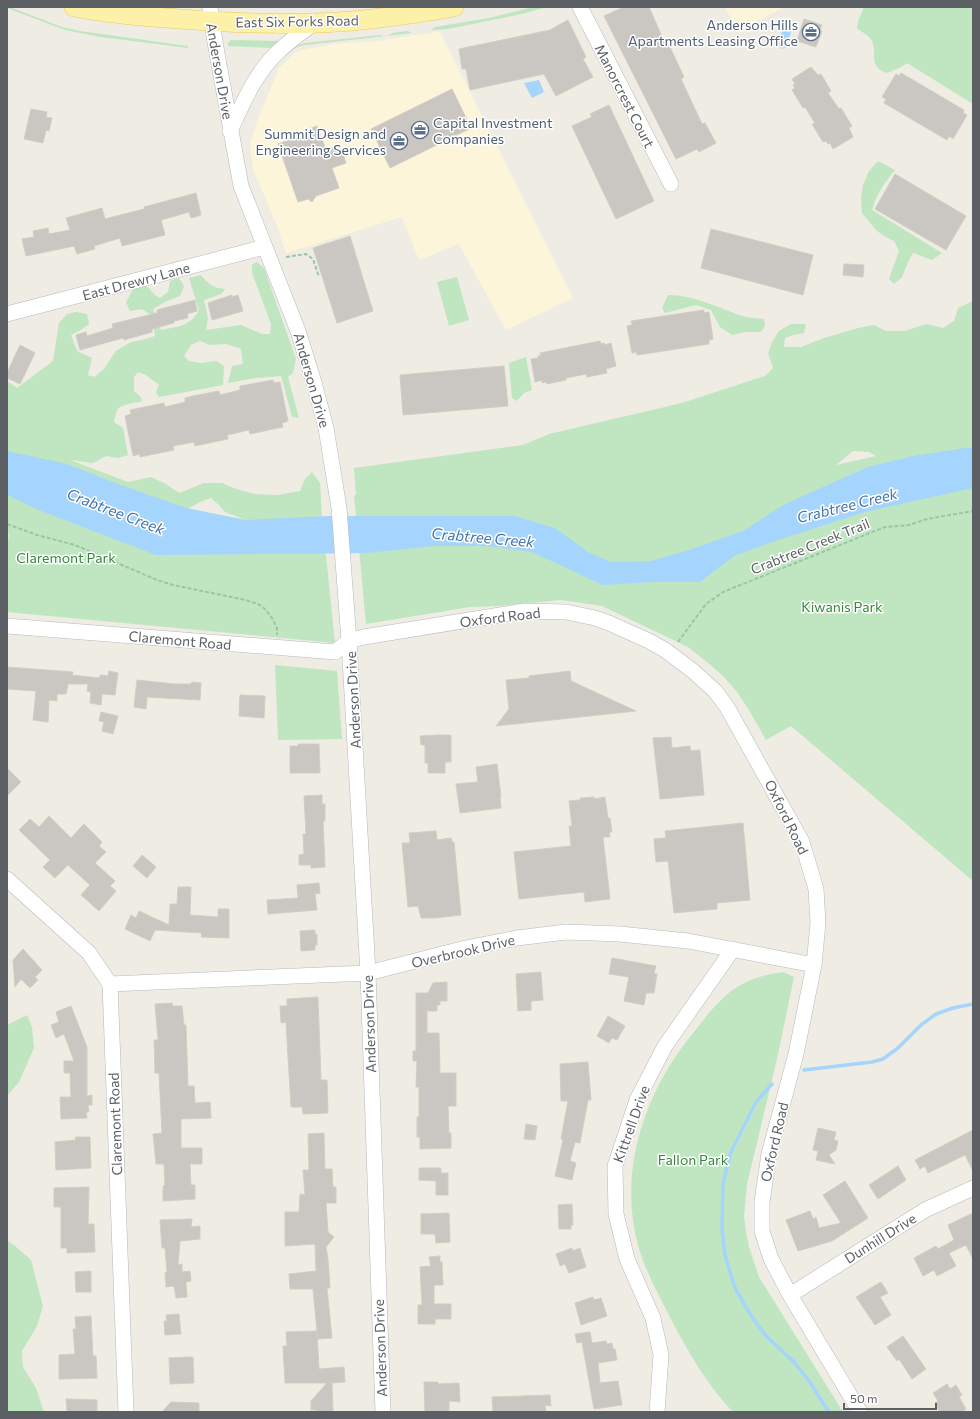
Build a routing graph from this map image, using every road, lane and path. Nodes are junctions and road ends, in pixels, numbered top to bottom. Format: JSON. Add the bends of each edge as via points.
{"nodes":[{"id":1,"x":74,"y":7,"type":"edge"},
{"id":2,"x":454,"y":7,"type":"edge"},
{"id":3,"x":580,"y":7,"type":"edge"},
{"id":4,"x":211,"y":14,"type":"edge"},
{"id":5,"x":314,"y":23,"type":"junction"},
{"id":6,"x":230,"y":131,"type":"junction"},
{"id":7,"x":670,"y":184,"type":"dead end"},
{"id":8,"x":265,"y":247,"type":"junction"},
{"id":9,"x":286,"y":257,"type":"dead end"},
{"id":10,"x":319,"y":277,"type":"dead end"},
{"id":11,"x":7,"y":314,"type":"edge"},
{"id":12,"x":973,"y":511,"type":"edge"},
{"id":13,"x":7,"y":524,"type":"edge"},
{"id":14,"x":7,"y":626,"type":"edge"},
{"id":15,"x":349,"y":641,"type":"junction"},
{"id":16,"x":678,"y":642,"type":"dead end"},
{"id":17,"x":277,"y":648,"type":"junction"},
{"id":18,"x":7,"y":879,"type":"edge"},
{"id":19,"x":733,"y":949,"type":"junction"},
{"id":20,"x":814,"y":964,"type":"junction"},
{"id":21,"x":368,"y":973,"type":"junction"},
{"id":22,"x":110,"y":984,"type":"junction"},
{"id":23,"x":973,"y":1188,"type":"edge"},
{"id":24,"x":790,"y":1295,"type":"junction"},
{"id":25,"x":126,"y":1412,"type":"edge"},
{"id":26,"x":382,"y":1412,"type":"edge"},
{"id":27,"x":657,"y":1412,"type":"edge"},
{"id":28,"x":860,"y":1412,"type":"edge"}],
"edges":[{"from":1,"to":4,"type":"main road","name":"East Six Forks Road","via":[[114,14]]},
{"from":2,"to":5,"type":"main road","name":"East Six Forks Road","via":[[388,17]]},
{"from":3,"to":7,"type":"street","name":"Manorcrest Court"},
{"from":4,"to":5,"type":"main road","name":"East Six Forks Road"},
{"from":4,"to":6,"type":"street","name":"Anderson Drive"},
{"from":5,"to":6,"type":"street","via":[[280,49],[268,62],[251,88]]},
{"from":6,"to":8,"type":"street","name":"Anderson Drive","via":[[241,186]]},
{"from":8,"to":11,"type":"street","name":"East Drewry Lane"},
{"from":8,"to":15,"type":"street","name":"Anderson Drive","via":[[298,331],[326,428],[339,508]]},
{"from":9,"to":10,"type":"path","via":[[306,254],[313,259]]},
{"from":12,"to":16,"type":"path","name":"Crabtree Creek Trail","via":[[927,519],[909,525],[885,527],[723,592],[706,604]]},
{"from":13,"to":17,"type":"path","via":[[74,545],[157,580],[258,604],[265,609],[277,628]]},
{"from":14,"to":17,"type":"street","name":"Claremont Road"},
{"from":15,"to":17,"type":"street","name":"Claremont Road","via":[[335,652]]},
{"from":15,"to":20,"type":"street","name":"Oxford Road","via":[[524,612],[566,612],[609,623],[665,650],[693,671],[727,707],[802,842],[816,889],[818,923]]},
{"from":15,"to":21,"type":"street","name":"Anderson Drive"},
{"from":18,"to":22,"type":"street","via":[[89,953]]},
{"from":19,"to":20,"type":"street","name":"Overbrook Drive"},
{"from":19,"to":21,"type":"street","name":"Overbrook Drive","via":[[688,941],[620,934],[566,932],[466,948]]},
{"from":19,"to":27,"type":"street","name":"Kittrell Drive","via":[[665,1046],[637,1100],[616,1166],[616,1214],[627,1259],[653,1318],[661,1355]]},
{"from":20,"to":24,"type":"street","name":"Oxford Road","via":[[796,1054],[770,1154],[762,1202],[762,1231],[771,1259]]},
{"from":21,"to":22,"type":"street","name":"Overbrook Drive"},
{"from":21,"to":26,"type":"street","name":"Anderson Drive"},
{"from":22,"to":25,"type":"street","name":"Claremont Road"},
{"from":23,"to":24,"type":"street","name":"Dunhill Drive","via":[[924,1210]]},
{"from":24,"to":28,"type":"street","name":"Oxford Road"}]}
